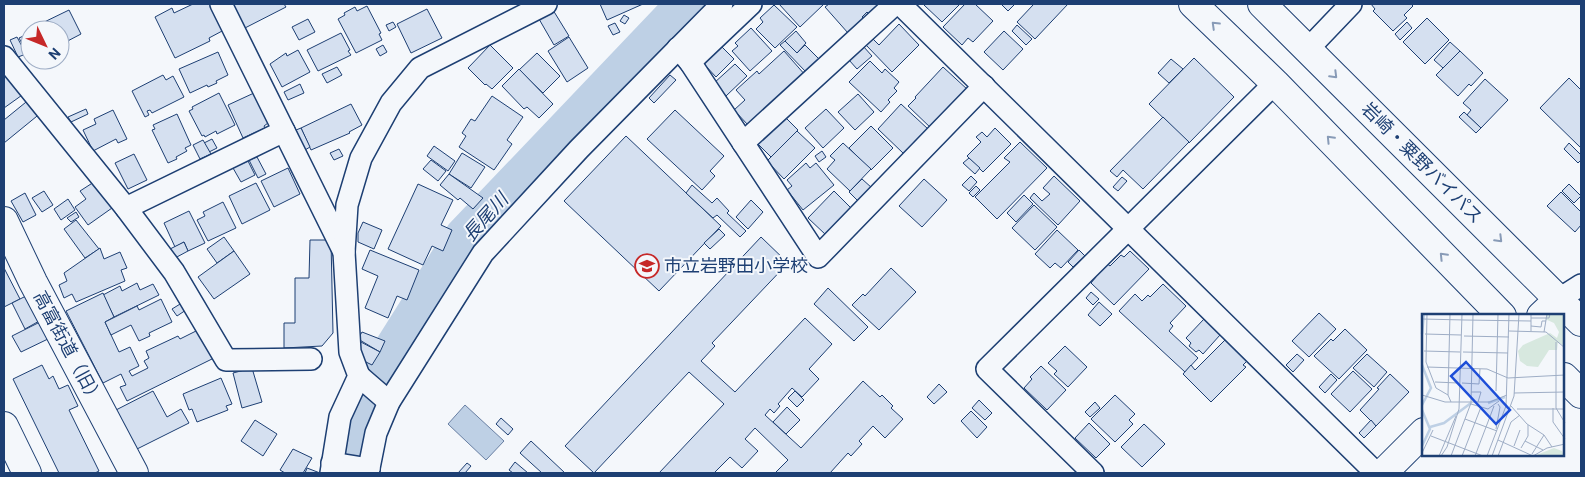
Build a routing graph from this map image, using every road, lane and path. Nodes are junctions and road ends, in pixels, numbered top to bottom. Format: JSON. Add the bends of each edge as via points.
{"nodes":[{"id":1,"x":221,"y":4,"type":"edge"},
{"id":2,"x":722,"y":4,"type":"edge"},
{"id":3,"x":751,"y":4,"type":"edge"},
{"id":4,"x":895,"y":4,"type":"edge"},
{"id":5,"x":900,"y":4,"type":"edge"},
{"id":6,"x":1193,"y":4,"type":"edge"},
{"id":7,"x":1262,"y":4,"type":"edge"},
{"id":8,"x":1351,"y":4,"type":"edge"},
{"id":9,"x":533,"y":7,"type":"edge"},
{"id":10,"x":1308,"y":49,"type":"junction"},
{"id":11,"x":684,"y":55,"type":"junction"},
{"id":12,"x":4,"y":57,"type":"edge"},
{"id":13,"x":1275,"y":83,"type":"junction"},
{"id":14,"x":984,"y":86,"type":"junction"},
{"id":15,"x":284,"y":131,"type":"junction"},
{"id":16,"x":743,"y":143,"type":"junction"},
{"id":17,"x":126,"y":208,"type":"junction"},
{"id":18,"x":4,"y":221,"type":"edge"},
{"id":19,"x":1128,"y":228,"type":"junction"},
{"id":20,"x":344,"y":252,"type":"junction"},
{"id":21,"x":1560,"y":300,"type":"edge"},
{"id":22,"x":1500,"y":314,"type":"edge"},
{"id":23,"x":1581,"y":322,"type":"edge"},
{"id":24,"x":311,"y":359,"type":"dead end"},
{"id":25,"x":1565,"y":378,"type":"edge"},
{"id":26,"x":362,"y":379,"type":"junction"},
{"id":27,"x":1581,"y":394,"type":"edge"},
{"id":28,"x":387,"y":400,"type":"junction"},
{"id":29,"x":4,"y":426,"type":"edge"},
{"id":30,"x":1422,"y":434,"type":"edge"},
{"id":31,"x":334,"y":467,"type":"edge"},
{"id":32,"x":366,"y":470,"type":"edge"},
{"id":33,"x":27,"y":473,"type":"edge"},
{"id":34,"x":134,"y":473,"type":"edge"},
{"id":35,"x":1093,"y":473,"type":"edge"},
{"id":36,"x":1376,"y":473,"type":"edge"},
{"id":37,"x":1383,"y":473,"type":"edge"}],
"edges":[{"from":1,"to":15,"type":"street"},
{"from":2,"to":11,"type":"street"},
{"from":3,"to":11,"type":"street"},
{"from":4,"to":16,"type":"street"},
{"from":5,"to":14,"type":"street"},
{"from":13,"to":6,"type":"main road","one_way":true},
{"from":7,"to":10,"type":"main road","name":"岩崎・粟野バイパス"},
{"from":8,"to":10,"type":"street"},
{"from":9,"to":20,"type":"street","via":[[420,68],[391,104],[361,158],[347,205]]},
{"from":10,"to":21,"type":"main road","name":"岩崎・粟野バイパス","one_way":true},
{"from":11,"to":16,"type":"street"},
{"from":11,"to":28,"type":"street","via":[[579,149],[483,253]]},
{"from":12,"to":17,"type":"street"},
{"from":13,"to":19,"type":"street"},
{"from":22,"to":13,"type":"main road","one_way":true},
{"from":14,"to":16,"type":"street","via":[[818,257]]},
{"from":14,"to":19,"type":"street"},
{"from":15,"to":17,"type":"street"},
{"from":15,"to":20,"type":"street"},
{"from":17,"to":24,"type":"street","via":[[174,272],[226,360]]},
{"from":18,"to":34,"type":"main road","name":"高富街道（旧）"},
{"from":19,"to":35,"type":"street","via":[[987,369]]},
{"from":19,"to":36,"type":"street"},
{"from":20,"to":26,"type":"street","via":[[350,352]]},
{"from":21,"to":23,"type":"main road","name":"岩崎・粟野バイパス"},
{"from":25,"to":27,"type":"main road"},
{"from":26,"to":28,"type":"street"},
{"from":26,"to":31,"type":"street","via":[[340,417]]},
{"from":28,"to":32,"type":"street"},
{"from":29,"to":33,"type":"main road"},
{"from":30,"to":37,"type":"main road"},
{"from":31,"to":32,"type":"street"}]}
